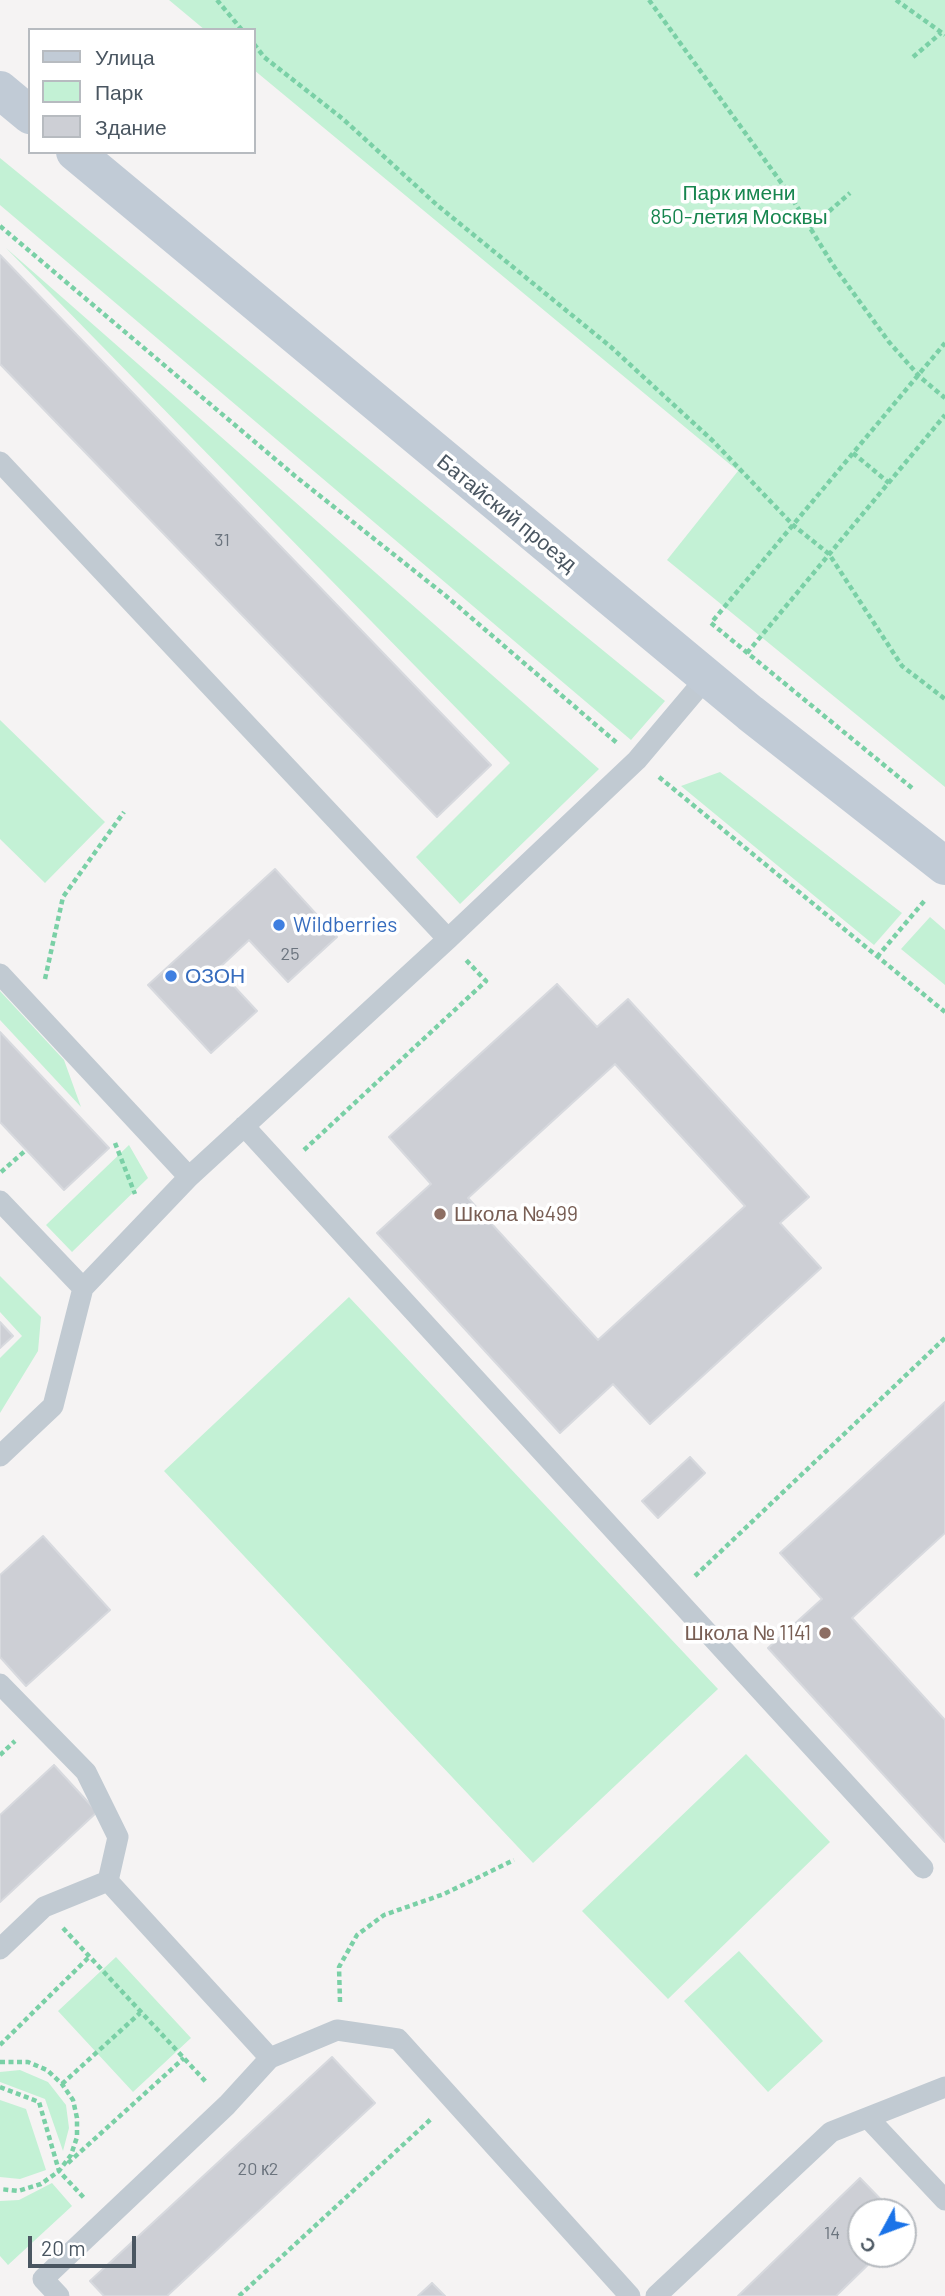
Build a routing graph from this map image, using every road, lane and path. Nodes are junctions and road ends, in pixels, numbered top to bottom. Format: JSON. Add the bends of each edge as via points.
{"nodes":[{"id":1,"x":217,"y":0,"type":"edge"},
{"id":2,"x":649,"y":0,"type":"edge"},
{"id":3,"x":896,"y":0,"type":"edge"},
{"id":4,"x":240,"y":28,"type":"edge"},
{"id":5,"x":943,"y":34,"type":"edge"},
{"id":6,"x":256,"y":47,"type":"edge"},
{"id":7,"x":913,"y":57,"type":"dead end"},
{"id":8,"x":77,"y":154,"type":"edge"},
{"id":9,"x":849,"y":193,"type":"dead end"},
{"id":10,"x":0,"y":226,"type":"edge"},
{"id":11,"x":810,"y":228,"type":"junction"},
{"id":12,"x":945,"y":342,"type":"edge"},
{"id":13,"x":918,"y":375,"type":"junction"},
{"id":14,"x":945,"y":398,"type":"edge"},
{"id":15,"x":945,"y":415,"type":"edge"},
{"id":16,"x":853,"y":453,"type":"junction"},
{"id":17,"x":0,"y":462,"type":"edge"},
{"id":18,"x":889,"y":483,"type":"junction"},
{"id":19,"x":793,"y":525,"type":"junction"},
{"id":20,"x":830,"y":554,"type":"junction"},
{"id":21,"x":747,"y":653,"type":"junction"},
{"id":22,"x":707,"y":677,"type":"junction"},
{"id":23,"x":945,"y":699,"type":"edge"},
{"id":24,"x":637,"y":760,"type":"junction"},
{"id":25,"x":914,"y":789,"type":"dead end"},
{"id":26,"x":124,"y":812,"type":"dead end"},
{"id":27,"x":936,"y":882,"type":"edge"},
{"id":28,"x":449,"y":939,"type":"junction"},
{"id":29,"x":877,"y":957,"type":"junction"},
{"id":30,"x":0,"y":974,"type":"edge"},
{"id":31,"x":945,"y":1012,"type":"edge"},
{"id":32,"x":37,"y":1014,"type":"junction"},
{"id":33,"x":244,"y":1126,"type":"junction"},
{"id":34,"x":26,"y":1150,"type":"dead end"},
{"id":35,"x":283,"y":1169,"type":"junction"},
{"id":36,"x":0,"y":1173,"type":"edge"},
{"id":37,"x":190,"y":1177,"type":"junction"},
{"id":38,"x":0,"y":1201,"type":"edge"},
{"id":39,"x":83,"y":1288,"type":"junction"},
{"id":40,"x":945,"y":1338,"type":"edge"},
{"id":41,"x":0,"y":1456,"type":"edge"},
{"id":42,"x":674,"y":1597,"type":"junction"},
{"id":43,"x":0,"y":1684,"type":"edge"},
{"id":44,"x":514,"y":1860,"type":"dead end"},
{"id":45,"x":923,"y":1868,"type":"dead end"},
{"id":46,"x":108,"y":1881,"type":"junction"},
{"id":47,"x":44,"y":1907,"type":"junction"},
{"id":48,"x":0,"y":1949,"type":"edge"},
{"id":49,"x":88,"y":1958,"type":"junction"},
{"id":50,"x":140,"y":2012,"type":"junction"},
{"id":51,"x":337,"y":2030,"type":"junction"},
{"id":52,"x":0,"y":2045,"type":"edge"},
{"id":53,"x":270,"y":2058,"type":"junction"},
{"id":54,"x":184,"y":2059,"type":"junction"},
{"id":55,"x":0,"y":2062,"type":"edge"},
{"id":56,"x":62,"y":2084,"type":"junction"},
{"id":57,"x":0,"y":2087,"type":"edge"},
{"id":58,"x":945,"y":2088,"type":"edge"},
{"id":59,"x":452,"y":2099,"type":"junction"},
{"id":60,"x":227,"y":2105,"type":"junction"},
{"id":61,"x":868,"y":2118,"type":"junction"},
{"id":62,"x":60,"y":2171,"type":"junction"},
{"id":63,"x":0,"y":2189,"type":"edge"},
{"id":64,"x":945,"y":2200,"type":"edge"},
{"id":65,"x":104,"y":2221,"type":"junction"},
{"id":66,"x":58,"y":2296,"type":"edge"},
{"id":67,"x":239,"y":2296,"type":"edge"},
{"id":68,"x":630,"y":2296,"type":"edge"},
{"id":69,"x":656,"y":2296,"type":"edge"}],
"edges":[{"from":1,"to":4,"type":"path"},
{"from":2,"to":11,"type":"path"},
{"from":3,"to":5,"type":"path"},
{"from":5,"to":7,"type":"path"},
{"from":6,"to":19,"type":"path","via":[[437,205],[611,347],[723,450]]},
{"from":8,"to":22,"type":"main road","name":"Батайский проезд"},
{"from":9,"to":11,"type":"path"},
{"from":10,"to":24,"type":"path"},
{"from":11,"to":13,"type":"path","via":[[873,320]]},
{"from":12,"to":13,"type":"path"},
{"from":13,"to":14,"type":"path"},
{"from":13,"to":16,"type":"path"},
{"from":15,"to":18,"type":"path"},
{"from":16,"to":18,"type":"path"},
{"from":16,"to":19,"type":"path"},
{"from":17,"to":28,"type":"lane"},
{"from":18,"to":20,"type":"path"},
{"from":19,"to":20,"type":"path"},
{"from":19,"to":21,"type":"path","via":[[711,623]]},
{"from":20,"to":21,"type":"path"},
{"from":20,"to":23,"type":"path","via":[[902,666]]},
{"from":21,"to":25,"type":"path"},
{"from":22,"to":24,"type":"lane"},
{"from":22,"to":27,"type":"main road","name":"Батайский проезд"},
{"from":24,"to":28,"type":"lane"},
{"from":24,"to":29,"type":"path"},
{"from":26,"to":32,"type":"path","via":[[63,897]]},
{"from":27,"to":29,"type":"path"},
{"from":28,"to":33,"type":"lane"},
{"from":28,"to":35,"type":"path","via":[[486,981]]},
{"from":29,"to":31,"type":"path"},
{"from":30,"to":32,"type":"lane"},
{"from":32,"to":37,"type":"lane"},
{"from":33,"to":35,"type":"lane"},
{"from":33,"to":37,"type":"lane"},
{"from":34,"to":36,"type":"path"},
{"from":35,"to":42,"type":"lane"},
{"from":37,"to":39,"type":"lane"},
{"from":38,"to":39,"type":"lane"},
{"from":39,"to":41,"type":"lane","via":[[53,1406]]},
{"from":40,"to":42,"type":"path"},
{"from":42,"to":45,"type":"lane"},
{"from":43,"to":46,"type":"lane","via":[[86,1772],[118,1838]]},
{"from":44,"to":51,"type":"path","via":[[444,1894],[384,1915],[357,1935],[340,1967]]},
{"from":46,"to":47,"type":"lane"},
{"from":46,"to":53,"type":"lane"},
{"from":47,"to":48,"type":"lane"},
{"from":47,"to":49,"type":"path"},
{"from":49,"to":50,"type":"path"},
{"from":49,"to":52,"type":"path"},
{"from":50,"to":54,"type":"path"},
{"from":50,"to":56,"type":"path"},
{"from":51,"to":53,"type":"lane"},
{"from":51,"to":59,"type":"lane","via":[[398,2039]]},
{"from":53,"to":60,"type":"lane"},
{"from":54,"to":60,"type":"path"},
{"from":54,"to":62,"type":"path"},
{"from":55,"to":56,"type":"path","via":[[28,2062],[47,2070]]},
{"from":56,"to":62,"type":"path","via":[[75,2109],[77,2137]]},
{"from":57,"to":62,"type":"path","via":[[39,2102]]},
{"from":58,"to":61,"type":"lane"},
{"from":59,"to":67,"type":"path"},
{"from":59,"to":68,"type":"lane"},
{"from":60,"to":65,"type":"lane"},
{"from":61,"to":64,"type":"lane"},
{"from":61,"to":69,"type":"lane","via":[[831,2132]]},
{"from":62,"to":63,"type":"path","via":[[41,2185],[18,2191]]},
{"from":62,"to":65,"type":"path"},
{"from":65,"to":66,"type":"lane","via":[[43,2279]]}]}
